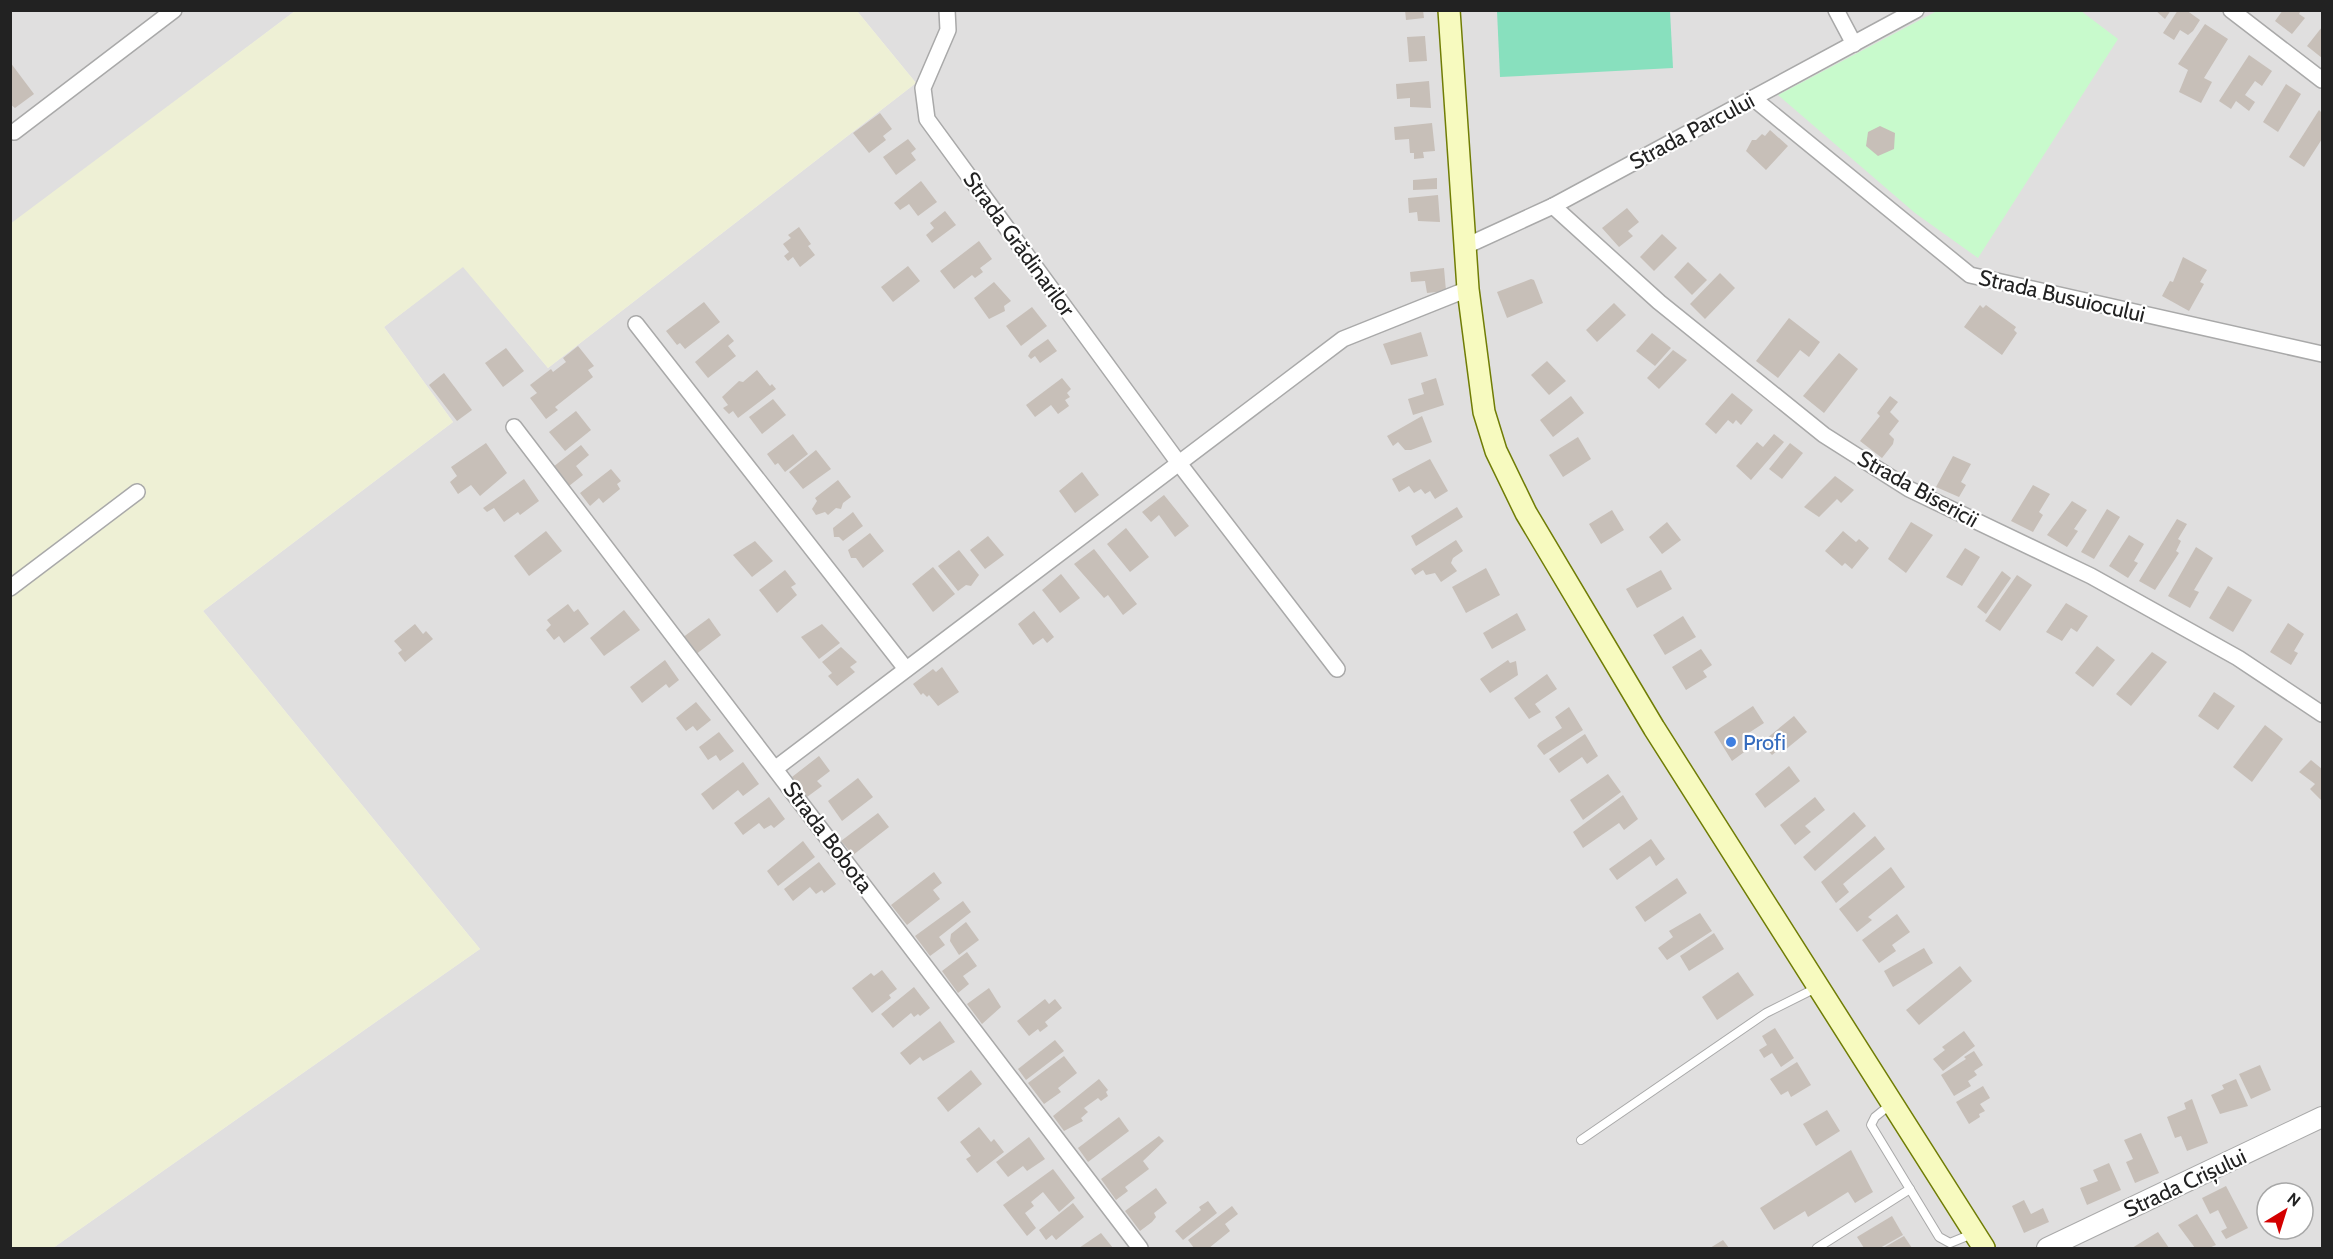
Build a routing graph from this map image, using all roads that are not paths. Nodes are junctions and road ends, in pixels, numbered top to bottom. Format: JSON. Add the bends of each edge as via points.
{"nodes":[{"id":1,"x":174,"y":10,"type":"edge"},
{"id":2,"x":947,"y":10,"type":"edge"},
{"id":3,"x":1449,"y":10,"type":"edge"},
{"id":4,"x":1836,"y":10,"type":"edge"},
{"id":5,"x":1916,"y":10,"type":"edge"},
{"id":6,"x":2231,"y":10,"type":"edge"},
{"id":7,"x":1854,"y":44,"type":"junction"},
{"id":8,"x":2322,"y":80,"type":"edge"},
{"id":9,"x":1753,"y":98,"type":"junction"},
{"id":10,"x":14,"y":132,"type":"dead end"},
{"id":11,"x":1553,"y":206,"type":"junction"},
{"id":12,"x":1466,"y":246,"type":"junction"},
{"id":13,"x":1468,"y":289,"type":"junction"},
{"id":14,"x":636,"y":324,"type":"dead end"},
{"id":15,"x":2322,"y":354,"type":"edge"},
{"id":16,"x":514,"y":427,"type":"dead end"},
{"id":17,"x":1178,"y":462,"type":"junction"},
{"id":18,"x":137,"y":492,"type":"dead end"},
{"id":19,"x":10,"y":588,"type":"edge"},
{"id":20,"x":906,"y":669,"type":"junction"},
{"id":21,"x":1337,"y":669,"type":"dead end"},
{"id":22,"x":2322,"y":714,"type":"edge"},
{"id":23,"x":776,"y":768,"type":"junction"},
{"id":24,"x":1820,"y":987,"type":"junction"},
{"id":25,"x":1892,"y":1104,"type":"junction"},
{"id":26,"x":2322,"y":1117,"type":"edge"},
{"id":27,"x":1581,"y":1140,"type":"dead end"},
{"id":28,"x":1910,"y":1189,"type":"junction"},
{"id":29,"x":1979,"y":1241,"type":"edge"},
{"id":30,"x":1140,"y":1248,"type":"edge"},
{"id":31,"x":1817,"y":1248,"type":"edge"},
{"id":32,"x":2047,"y":1248,"type":"edge"}],
"edges":[{"from":1,"to":10,"type":"street"},
{"from":2,"to":17,"type":"street","name":"Strada Grădinarilor","via":[[948,30],[923,88],[927,118]]},
{"from":3,"to":12,"type":"main road"},
{"from":4,"to":7,"type":"street"},
{"from":5,"to":7,"type":"street","name":"Strada Parcului"},
{"from":6,"to":8,"type":"street"},
{"from":7,"to":9,"type":"street","name":"Strada Parcului"},
{"from":9,"to":11,"type":"street","name":"Strada Parcului"},
{"from":9,"to":15,"type":"street","name":"Strada Busuiocului","via":[[1970,275]]},
{"from":11,"to":12,"type":"street","name":"Strada Parcului"},
{"from":11,"to":22,"type":"street","name":"Strada Bisericii","via":[[1659,302],[1824,435],[1909,489],[2091,576],[2238,658]]},
{"from":12,"to":13,"type":"main road"},
{"from":13,"to":17,"type":"street","via":[[1343,339]]},
{"from":13,"to":24,"type":"main road","via":[[1484,412],[1509,480],[1654,728]]},
{"from":14,"to":20,"type":"street"},
{"from":16,"to":23,"type":"street","name":"Strada Bobota"},
{"from":17,"to":20,"type":"street"},
{"from":17,"to":21,"type":"street","name":"Strada Grădinarilor"},
{"from":18,"to":19,"type":"street"},
{"from":20,"to":23,"type":"street"},
{"from":23,"to":30,"type":"street","name":"Strada Bobota"},
{"from":24,"to":25,"type":"main road"},
{"from":24,"to":27,"type":"lane","via":[[1766,1012]]},
{"from":25,"to":28,"type":"lane","via":[[1871,1125]]},
{"from":25,"to":29,"type":"main road"},
{"from":26,"to":32,"type":"street","name":"Strada Crișului"},
{"from":28,"to":29,"type":"lane","via":[[1942,1240]]},
{"from":28,"to":31,"type":"lane"}]}
